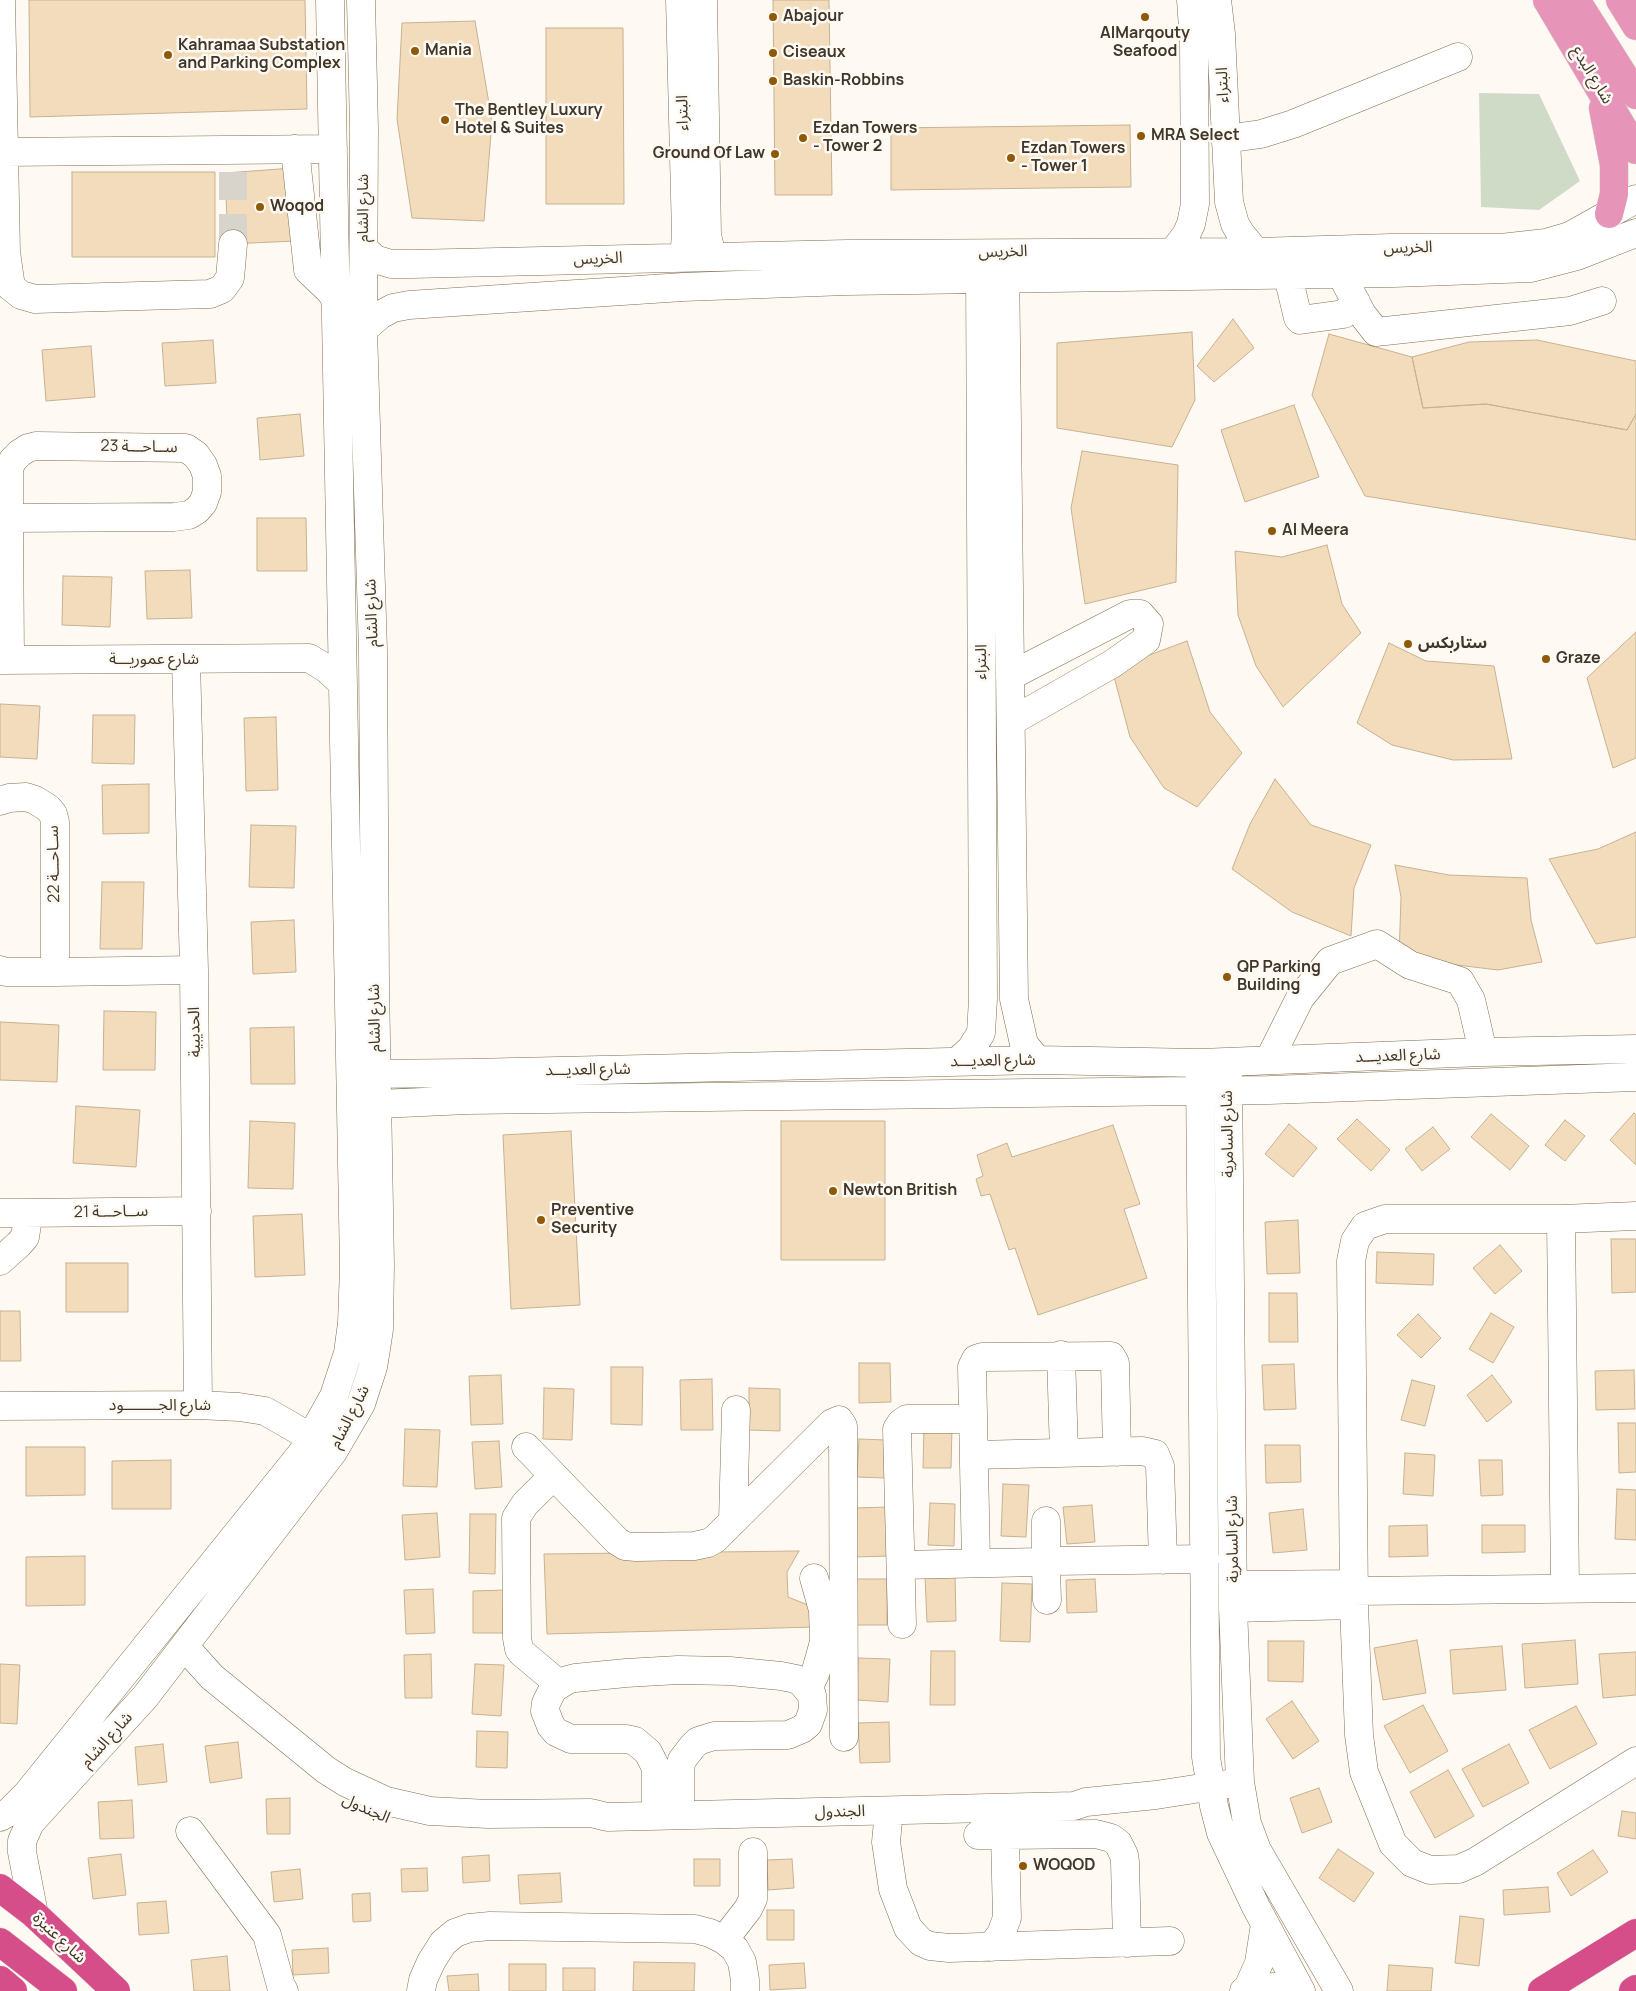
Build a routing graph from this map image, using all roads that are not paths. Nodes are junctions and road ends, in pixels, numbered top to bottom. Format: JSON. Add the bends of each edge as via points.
{"nodes":[{"id":1,"x":1,"y":0,"type":"edge"},
{"id":2,"x":330,"y":0,"type":"edge"},
{"id":3,"x":361,"y":0,"type":"edge"},
{"id":4,"x":680,"y":0,"type":"edge"},
{"id":5,"x":703,"y":0,"type":"edge"},
{"id":6,"x":1191,"y":0,"type":"edge"},
{"id":7,"x":1217,"y":0,"type":"edge"},
{"id":8,"x":1547,"y":0,"type":"edge"},
{"id":9,"x":1576,"y":0,"type":"edge"},
{"id":10,"x":1620,"y":0,"type":"edge"},
{"id":11,"x":1636,"y":26,"type":"edge"},
{"id":12,"x":1458,"y":57,"type":"dead end"},
{"id":13,"x":1601,"y":89,"type":"junction"},
{"id":14,"x":1636,"y":95,"type":"edge"},
{"id":15,"x":1225,"y":140,"type":"junction"},
{"id":16,"x":295,"y":149,"type":"junction"},
{"id":17,"x":333,"y":149,"type":"junction"},
{"id":18,"x":1636,"y":150,"type":"edge"},
{"id":19,"x":3,"y":152,"type":"junction"},
{"id":20,"x":1636,"y":199,"type":"edge"},
{"id":21,"x":1609,"y":214,"type":"junction"},
{"id":22,"x":1636,"y":233,"type":"edge"},
{"id":23,"x":233,"y":244,"type":"tunnel mouth"},
{"id":24,"x":364,"y":249,"type":"junction"},
{"id":25,"x":992,"y":252,"type":"junction"},
{"id":26,"x":1172,"y":252,"type":"junction"},
{"id":27,"x":1256,"y":252,"type":"junction"},
{"id":28,"x":712,"y":256,"type":"junction"},
{"id":29,"x":684,"y":257,"type":"junction"},
{"id":30,"x":411,"y":264,"type":"junction"},
{"id":31,"x":1342,"y":274,"type":"junction"},
{"id":32,"x":1288,"y":276,"type":"junction"},
{"id":33,"x":993,"y":280,"type":"junction"},
{"id":34,"x":336,"y":301,"type":"junction"},
{"id":35,"x":1602,"y":301,"type":"dead end"},
{"id":36,"x":1356,"y":302,"type":"junction"},
{"id":37,"x":409,"y":305,"type":"junction"},
{"id":38,"x":363,"y":330,"type":"junction"},
{"id":39,"x":9,"y":518,"type":"junction"},
{"id":40,"x":343,"y":631,"type":"junction"},
{"id":41,"x":308,"y":658,"type":"junction"},
{"id":42,"x":5,"y":659,"type":"edge"},
{"id":43,"x":186,"y":660,"type":"junction"},
{"id":44,"x":1010,"y":676,"type":"junction"},
{"id":45,"x":343,"y":684,"type":"junction"},
{"id":46,"x":1012,"y":721,"type":"junction"},
{"id":47,"x":0,"y":801,"type":"edge"},
{"id":48,"x":0,"y":970,"type":"edge"},
{"id":49,"x":194,"y":970,"type":"junction"},
{"id":50,"x":55,"y":972,"type":"junction"},
{"id":51,"x":1636,"y":1048,"type":"edge"},
{"id":52,"x":1483,"y":1052,"type":"junction"},
{"id":53,"x":1037,"y":1060,"type":"junction"},
{"id":54,"x":1268,"y":1060,"type":"junction"},
{"id":55,"x":957,"y":1062,"type":"junction"},
{"id":56,"x":1228,"y":1062,"type":"junction"},
{"id":57,"x":1200,"y":1063,"type":"junction"},
{"id":58,"x":364,"y":1074,"type":"junction"},
{"id":59,"x":1636,"y":1077,"type":"edge"},
{"id":60,"x":1228,"y":1091,"type":"junction"},
{"id":61,"x":1201,"y":1092,"type":"junction"},
{"id":62,"x":364,"y":1104,"type":"junction"},
{"id":63,"x":197,"y":1211,"type":"junction"},
{"id":64,"x":12,"y":1213,"type":"edge"},
{"id":65,"x":1636,"y":1216,"type":"edge"},
{"id":66,"x":1561,"y":1219,"type":"junction"},
{"id":67,"x":0,"y":1261,"type":"edge"},
{"id":68,"x":1062,"y":1356,"type":"junction"},
{"id":69,"x":198,"y":1405,"type":"junction"},
{"id":70,"x":0,"y":1406,"type":"edge"},
{"id":71,"x":736,"y":1410,"type":"dead end"},
{"id":72,"x":973,"y":1419,"type":"junction"},
{"id":73,"x":312,"y":1438,"type":"junction"},
{"id":74,"x":526,"y":1447,"type":"dead end"},
{"id":75,"x":1117,"y":1452,"type":"junction"},
{"id":76,"x":1064,"y":1453,"type":"junction"},
{"id":77,"x":974,"y":1456,"type":"junction"},
{"id":78,"x":553,"y":1476,"type":"junction"},
{"id":79,"x":733,"y":1521,"type":"junction"},
{"id":80,"x":1046,"y":1521,"type":"dead end"},
{"id":81,"x":1205,"y":1559,"type":"junction"},
{"id":82,"x":1163,"y":1560,"type":"junction"},
{"id":83,"x":1046,"y":1561,"type":"junction"},
{"id":84,"x":976,"y":1562,"type":"junction"},
{"id":85,"x":901,"y":1565,"type":"junction"},
{"id":86,"x":814,"y":1578,"type":"dead end"},
{"id":87,"x":1564,"y":1588,"type":"junction"},
{"id":88,"x":1636,"y":1588,"type":"edge"},
{"id":89,"x":1354,"y":1593,"type":"junction"},
{"id":90,"x":1233,"y":1596,"type":"junction"},
{"id":91,"x":1047,"y":1600,"type":"dead end"},
{"id":92,"x":902,"y":1624,"type":"dead end"},
{"id":93,"x":185,"y":1647,"type":"junction"},
{"id":94,"x":166,"y":1672,"type":"junction"},
{"id":95,"x":559,"y":1684,"type":"junction"},
{"id":96,"x":808,"y":1688,"type":"junction"},
{"id":97,"x":844,"y":1737,"type":"dead end"},
{"id":98,"x":1636,"y":1761,"type":"edge"},
{"id":99,"x":1242,"y":1791,"type":"junction"},
{"id":100,"x":1212,"y":1797,"type":"junction"},
{"id":101,"x":889,"y":1810,"type":"junction"},
{"id":102,"x":668,"y":1815,"type":"junction"},
{"id":103,"x":607,"y":1817,"type":"junction"},
{"id":104,"x":5,"y":1827,"type":"edge"},
{"id":105,"x":190,"y":1831,"type":"dead end"},
{"id":106,"x":978,"y":1835,"type":"dead end"},
{"id":107,"x":1005,"y":1835,"type":"junction"},
{"id":108,"x":754,"y":1852,"type":"dead end"},
{"id":109,"x":0,"y":1888,"type":"edge"},
{"id":110,"x":34,"y":1914,"type":"junction"},
{"id":111,"x":1265,"y":1924,"type":"junction"},
{"id":112,"x":1636,"y":1933,"type":"edge"},
{"id":113,"x":724,"y":1940,"type":"junction"},
{"id":114,"x":1170,"y":1941,"type":"dead end"},
{"id":115,"x":0,"y":1942,"type":"edge"},
{"id":116,"x":1127,"y":1942,"type":"junction"},
{"id":117,"x":991,"y":1947,"type":"junction"},
{"id":118,"x":0,"y":1980,"type":"edge"},
{"id":119,"x":1246,"y":1989,"type":"edge"},
{"id":120,"x":1636,"y":1989,"type":"edge"},
{"id":121,"x":13,"y":1991,"type":"edge"},
{"id":122,"x":63,"y":1991,"type":"edge"},
{"id":123,"x":116,"y":1991,"type":"edge"},
{"id":124,"x":284,"y":1991,"type":"edge"},
{"id":125,"x":420,"y":1991,"type":"edge"},
{"id":126,"x":745,"y":1991,"type":"edge"},
{"id":127,"x":1299,"y":1991,"type":"edge"},
{"id":128,"x":1339,"y":1991,"type":"edge"},
{"id":129,"x":1542,"y":1991,"type":"edge"},
{"id":130,"x":1633,"y":1991,"type":"edge"}],
"edges":[{"from":1,"to":19,"type":"street"},
{"from":2,"to":17,"type":"street","name":"شارع الشام"},
{"from":3,"to":24,"type":"street","name":"شارع الشام"},
{"from":4,"to":29,"type":"street","name":"البتراء"},
{"from":5,"to":28,"type":"street","name":"البتراء","via":[[707,235]]},
{"from":6,"to":26,"type":"street","name":"البتراء","via":[[1195,204],[1191,224]]},
{"from":7,"to":15,"type":"street","name":"البتراء"},
{"from":8,"to":13,"type":"main road","name":"شارع البدع"},
{"from":9,"to":14,"type":"main road"},
{"from":10,"to":11,"type":"main road"},
{"from":12,"to":15,"type":"street","via":[[1278,130]]},
{"from":13,"to":18,"type":"main road","name":"شارع البدع"},
{"from":13,"to":21,"type":"main road","via":[[1614,164],[1614,194]]},
{"from":15,"to":27,"type":"street","name":"البتراء","via":[[1231,214],[1241,234]]},
{"from":16,"to":17,"type":"street"},
{"from":16,"to":19,"type":"street","via":[[233,161]]},
{"from":16,"to":34,"type":"street","via":[[308,270]]},
{"from":17,"to":34,"type":"street","name":"شارع الشام"},
{"from":19,"to":23,"type":"street","via":[[6,252],[12,288],[21,295],[35,299],[210,294],[222,289],[230,278]]},
{"from":20,"to":21,"type":"street","name":"الخريس"},
{"from":21,"to":27,"type":"street","name":"الخريس","via":[[1570,236],[1528,246]]},
{"from":22,"to":31,"type":"street","name":"الخريس","via":[[1577,256],[1531,268]]},
{"from":24,"to":30,"type":"street","name":"الخريس","via":[[376,259],[391,264]]},
{"from":24,"to":38,"type":"street","name":"شارع الشام"},
{"from":25,"to":26,"type":"street","name":"الخريس"},
{"from":25,"to":28,"type":"street","name":"الخريس"},
{"from":25,"to":33,"type":"street","name":"البتراء"},
{"from":26,"to":27,"type":"street","name":"الخريس"},
{"from":28,"to":29,"type":"street","name":"الخريس"},
{"from":29,"to":30,"type":"street","name":"الخريس"},
{"from":30,"to":37,"type":"street","via":[[404,273],[401,287]]},
{"from":31,"to":32,"type":"street","name":"الخريس"},
{"from":31,"to":36,"type":"street"},
{"from":32,"to":33,"type":"street","name":"الخريس"},
{"from":32,"to":36,"type":"street","via":[[1300,320],[1344,314]]},
{"from":33,"to":37,"type":"street","name":"الخريس","via":[[683,287]]},
{"from":33,"to":44,"type":"street","name":"البتراء"},
{"from":33,"to":55,"type":"street","name":"البتراء","via":[[983,999],[981,1033]]},
{"from":34,"to":40,"type":"street","name":"شارع الشام"},
{"from":35,"to":36,"type":"street","via":[[1570,311],[1376,332]]},
{"from":37,"to":38,"type":"street","name":"الخريس","via":[[380,315]]},
{"from":38,"to":58,"type":"street","name":"شارع الشام","via":[[373,651]]},
{"from":39,"to":39,"type":"street","name":"ســاحـــة 23","via":[[10,468],[20,453],[36,446],[186,448],[196,454],[207,476],[203,503],[189,515]]},
{"from":39,"to":42,"type":"street","name":"ســاحـــة 23"},
{"from":40,"to":41,"type":"street"},
{"from":40,"to":45,"type":"street","name":"شارع الشام"},
{"from":41,"to":43,"type":"street","name":"شارع عموريـــة"},
{"from":41,"to":45,"type":"street","via":[[328,669]]},
{"from":42,"to":43,"type":"street","name":"شارع عموريـــة"},
{"from":43,"to":49,"type":"street","name":"الحديبية"},
{"from":44,"to":46,"type":"street","name":"البتراء"},
{"from":44,"to":46,"type":"street","via":[[1130,614],[1140,614],[1149,624],[1146,640],[1112,664]]},
{"from":45,"to":58,"type":"street","name":"شارع الشام"},
{"from":46,"to":53,"type":"street","name":"البتراء","via":[[1014,999],[1024,1044]]},
{"from":47,"to":50,"type":"street","name":"ســاحـــة 22","via":[[26,797],[42,804],[55,822]]},
{"from":48,"to":50,"type":"street"},
{"from":49,"to":50,"type":"street"},
{"from":49,"to":63,"type":"street","name":"الحديبية"},
{"from":51,"to":52,"type":"street","name":"شارع العديـــد"},
{"from":52,"to":54,"type":"street","name":"شارع العديـــد"},
{"from":52,"to":54,"type":"street","via":[[1471,1000],[1460,981],[1410,964],[1377,944],[1330,961],[1300,998]]},
{"from":53,"to":55,"type":"street","name":"شارع العديـــد"},
{"from":53,"to":57,"type":"street","name":"شارع العديـــد"},
{"from":54,"to":56,"type":"street","name":"شارع العديـــد"},
{"from":55,"to":58,"type":"street","name":"شارع العديـــد"},
{"from":56,"to":57,"type":"street","name":"شارع العديـــد"},
{"from":56,"to":60,"type":"street","name":"شارع السامرية"},
{"from":57,"to":61,"type":"street","name":"شارع السامرية"},
{"from":58,"to":62,"type":"street","name":"شارع الشام"},
{"from":59,"to":60,"type":"street","name":"شارع العديـــد"},
{"from":60,"to":61,"type":"street","name":"شارع العديـــد"},
{"from":60,"to":90,"type":"street","name":"شارع السامرية"},
{"from":61,"to":62,"type":"street","name":"شارع العديـــد","via":[[467,1100]]},
{"from":61,"to":81,"type":"street","name":"شارع السامرية"},
{"from":62,"to":73,"type":"street","name":"شارع الشام","via":[[352,1323],[343,1372]]},
{"from":62,"to":93,"type":"street","name":"شارع الشام","via":[[380,1265],[376,1349],[367,1388],[352,1422],[333,1452]]},
{"from":63,"to":64,"type":"street","name":"ســاحـــة 21"},
{"from":63,"to":69,"type":"street","name":"الحديبية"},
{"from":64,"to":67,"type":"street","name":"ســاحـــة 21","via":[[27,1224],[24,1237]]},
{"from":65,"to":66,"type":"street"},
{"from":66,"to":87,"type":"street"},
{"from":66,"to":89,"type":"street","via":[[1385,1219],[1365,1226],[1354,1241],[1351,1261]]},
{"from":68,"to":72,"type":"street","via":[[976,1359],[972,1367]]},
{"from":68,"to":75,"type":"street","via":[[1108,1355],[1114,1360]]},
{"from":68,"to":76,"type":"street"},
{"from":69,"to":70,"type":"street","name":"شارع الجــــــــود"},
{"from":69,"to":73,"type":"street","name":"شارع الجــــــــود","via":[[265,1411]]},
{"from":71,"to":79,"type":"street"},
{"from":72,"to":77,"type":"street"},
{"from":72,"to":85,"type":"street","via":[[907,1419],[899,1426]]},
{"from":73,"to":104,"type":"street","name":"شارع الشام","via":[[27,1794]]},
{"from":74,"to":78,"type":"street"},
{"from":75,"to":76,"type":"street"},
{"from":75,"to":82,"type":"street","via":[[1151,1452],[1160,1462]]},
{"from":76,"to":77,"type":"street"},
{"from":77,"to":84,"type":"street"},
{"from":78,"to":79,"type":"street","via":[[625,1546],[701,1545],[714,1539]]},
{"from":78,"to":95,"type":"street","via":[[525,1504],[516,1518],[517,1638],[518,1649]]},
{"from":79,"to":97,"type":"street","via":[[832,1423],[839,1420],[842,1423]]},
{"from":80,"to":83,"type":"street"},
{"from":81,"to":82,"type":"street"},
{"from":81,"to":100,"type":"street","name":"شارع السامرية","via":[[1206,1757]]},
{"from":82,"to":83,"type":"street"},
{"from":83,"to":84,"type":"street"},
{"from":83,"to":91,"type":"street"},
{"from":84,"to":85,"type":"street"},
{"from":85,"to":92,"type":"street"},
{"from":86,"to":96,"type":"street","via":[[823,1610],[824,1642]]},
{"from":87,"to":88,"type":"street"},
{"from":87,"to":89,"type":"street"},
{"from":89,"to":90,"type":"street"},
{"from":89,"to":98,"type":"street","via":[[1359,1735],[1364,1772],[1393,1844],[1412,1863],[1430,1870],[1446,1871],[1475,1862]]},
{"from":90,"to":99,"type":"street","name":"شارع السامرية"},
{"from":93,"to":94,"type":"street","name":"شارع الشام"},
{"from":93,"to":103,"type":"street","name":"الجندول","via":[[212,1677],[326,1770],[379,1798],[408,1807],[453,1813],[591,1813]]},
{"from":94,"to":103,"type":"street","name":"الجندول","via":[[207,1689],[322,1786],[383,1818],[419,1827],[457,1829],[590,1822]]},
{"from":94,"to":104,"type":"street","name":"شارع الشام","via":[[30,1823]]},
{"from":95,"to":96,"type":"street","via":[[574,1678],[609,1674],[704,1670],[789,1677]]},
{"from":95,"to":102,"type":"street","via":[[549,1696],[546,1711],[551,1726],[571,1739],[626,1739],[642,1746],[656,1768]]},
{"from":96,"to":102,"type":"street","via":[[813,1710],[808,1724],[796,1733],[714,1736],[692,1746],[682,1760]]},
{"from":99,"to":100,"type":"street","name":"الجندول"},
{"from":99,"to":128,"type":"street","name":"شارع السامرية","via":[[1247,1822],[1257,1850]]},
{"from":100,"to":101,"type":"street","name":"الجندول","via":[[1156,1796],[1093,1801],[1074,1806]]},
{"from":100,"to":111,"type":"street","name":"شارع السامرية","via":[[1220,1833]]},
{"from":101,"to":102,"type":"street","name":"الجندول"},
{"from":101,"to":117,"type":"street","via":[[886,1842],[890,1874],[908,1928],[921,1942],[939,1948]]},
{"from":102,"to":103,"type":"street","name":"الجندول"},
{"from":104,"to":110,"type":"street","via":[[24,1868]]},
{"from":105,"to":124,"type":"street","via":[[267,1935]]},
{"from":106,"to":107,"type":"street"},
{"from":107,"to":116,"type":"street","via":[[1096,1834],[1118,1843],[1125,1862]]},
{"from":107,"to":117,"type":"street","via":[[1007,1918],[1002,1934]]},
{"from":108,"to":113,"type":"street","via":[[753,1899]]},
{"from":109,"to":110,"type":"highway","name":"شارع عنيزة"},
{"from":110,"to":123,"type":"highway","name":"شارع عنيزة"},
{"from":111,"to":119,"type":"street","via":[[1259,1963]]},
{"from":111,"to":127,"type":"street","name":"شارع السامرية"},
{"from":112,"to":129,"type":"highway"},
{"from":113,"to":125,"type":"street","via":[[710,1933],[679,1928],[469,1928],[455,1932],[443,1944],[427,1971]]},
{"from":113,"to":126,"type":"street","via":[[735,1949],[742,1962]]},
{"from":114,"to":116,"type":"street"},
{"from":115,"to":122,"type":"highway"},
{"from":116,"to":117,"type":"street"},
{"from":118,"to":121,"type":"highway"},
{"from":119,"to":127,"type":"street","via":[[1275,1987]]},
{"from":120,"to":130,"type":"highway"}]}
